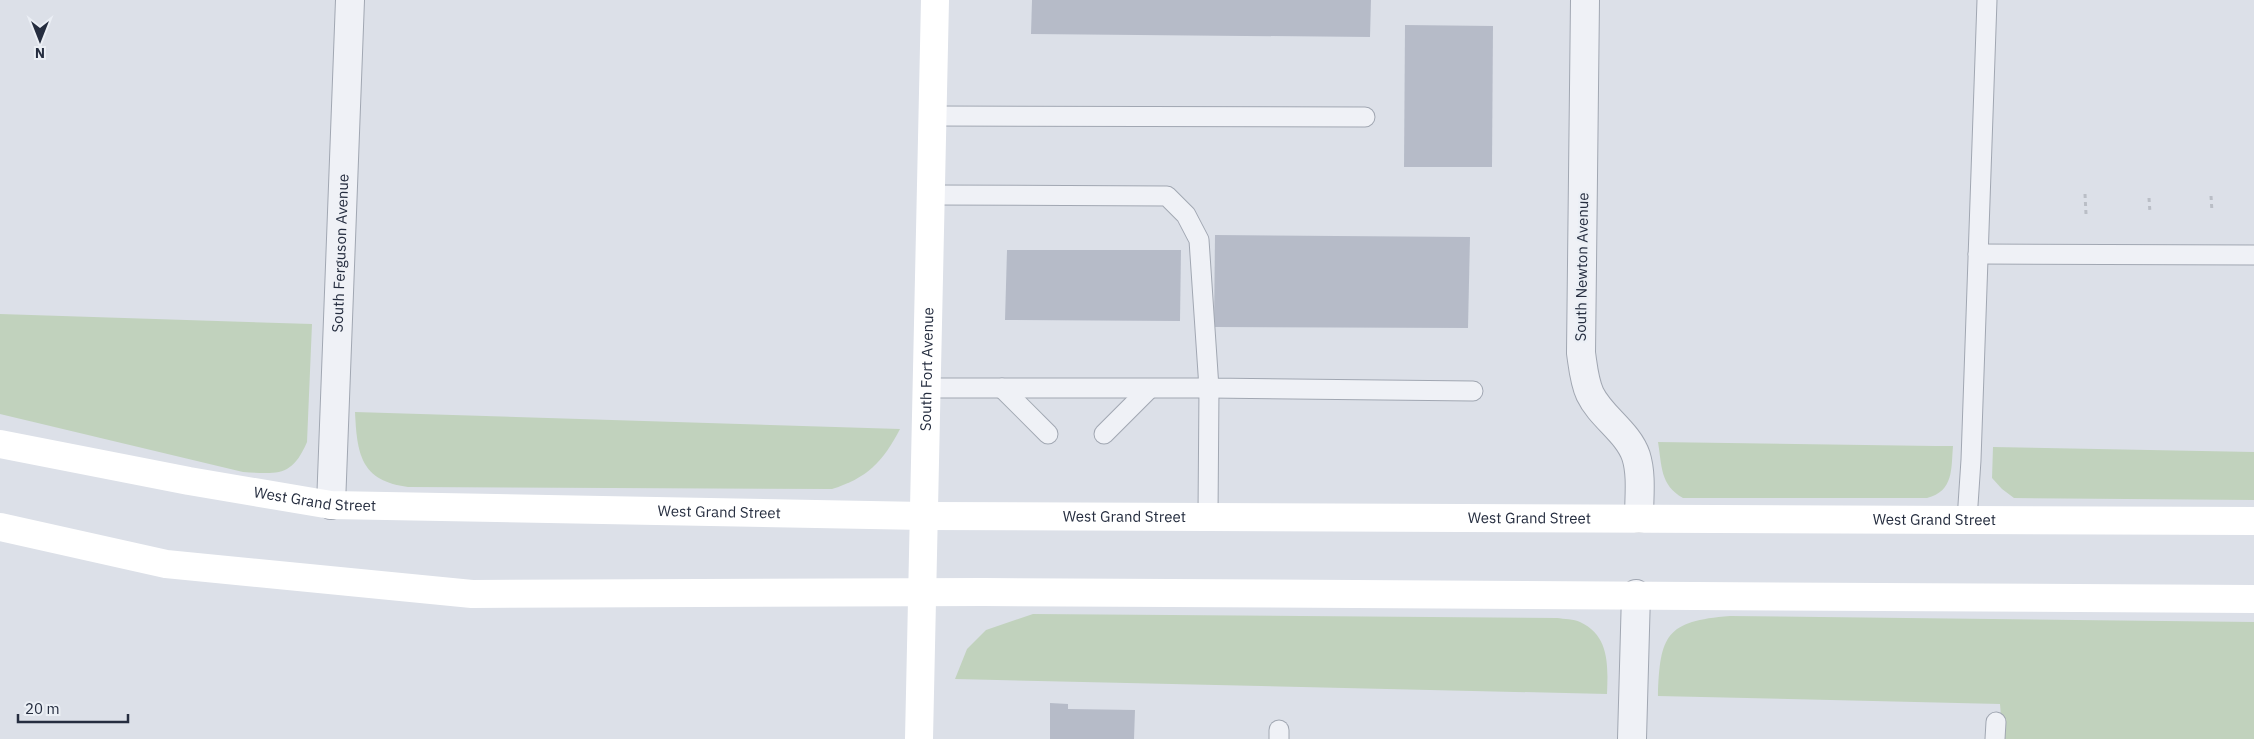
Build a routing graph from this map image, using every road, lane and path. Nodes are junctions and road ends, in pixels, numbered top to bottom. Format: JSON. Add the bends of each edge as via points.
{"nodes":[{"id":1,"x":350,"y":0,"type":"edge"},
{"id":2,"x":935,"y":0,"type":"edge"},
{"id":3,"x":1585,"y":0,"type":"edge"},
{"id":4,"x":1987,"y":0,"type":"edge"},
{"id":5,"x":932,"y":116,"type":"junction"},
{"id":6,"x":1365,"y":117,"type":"dead end"},
{"id":7,"x":2085,"y":194,"type":"dead end"},
{"id":8,"x":931,"y":195,"type":"junction"},
{"id":9,"x":2211,"y":196,"type":"dead end"},
{"id":10,"x":2149,"y":198,"type":"dead end"},
{"id":11,"x":2212,"y":212,"type":"dead end"},
{"id":12,"x":2150,"y":213,"type":"dead end"},
{"id":13,"x":2086,"y":214,"type":"dead end"},
{"id":14,"x":1978,"y":254,"type":"junction"},
{"id":15,"x":2254,"y":255,"type":"edge"},
{"id":16,"x":927,"y":388,"type":"junction"},
{"id":17,"x":1002,"y":388,"type":"junction"},
{"id":18,"x":1209,"y":388,"type":"junction"},
{"id":19,"x":1149,"y":389,"type":"junction"},
{"id":20,"x":1473,"y":391,"type":"dead end"},
{"id":21,"x":1048,"y":434,"type":"dead end"},
{"id":22,"x":1104,"y":434,"type":"dead end"},
{"id":23,"x":0,"y":444,"type":"edge"},
{"id":24,"x":331,"y":506,"type":"junction"},
{"id":25,"x":924,"y":516,"type":"junction"},
{"id":26,"x":1208,"y":516,"type":"junction"},
{"id":27,"x":1639,"y":518,"type":"junction"},
{"id":28,"x":1967,"y":520,"type":"junction"},
{"id":29,"x":2254,"y":521,"type":"edge"},
{"id":30,"x":0,"y":527,"type":"edge"},
{"id":31,"x":922,"y":592,"type":"junction"},
{"id":32,"x":1636,"y":594,"type":"junction"},
{"id":33,"x":2254,"y":599,"type":"edge"},
{"id":34,"x":919,"y":739,"type":"edge"},
{"id":35,"x":1632,"y":739,"type":"edge"}],
"edges":[{"from":1,"to":24,"type":"street","name":"South Ferguson Avenue"},
{"from":2,"to":5,"type":"main road","name":"South Fort Avenue"},
{"from":3,"to":27,"type":"street","name":"South Newton Avenue","via":[[1581,352],[1584,376],[1591,395],[1636,456]]},
{"from":4,"to":14,"type":"lane"},
{"from":5,"to":6,"type":"lane"},
{"from":5,"to":8,"type":"main road","name":"South Fort Avenue"},
{"from":7,"to":13,"type":"path"},
{"from":8,"to":16,"type":"main road","name":"South Fort Avenue"},
{"from":8,"to":18,"type":"lane","via":[[1168,196],[1186,215],[1199,240]]},
{"from":9,"to":11,"type":"path"},
{"from":10,"to":12,"type":"path"},
{"from":14,"to":15,"type":"lane"},
{"from":14,"to":28,"type":"lane"},
{"from":16,"to":17,"type":"lane"},
{"from":16,"to":25,"type":"main road","name":"South Fort Avenue"},
{"from":17,"to":19,"type":"lane"},
{"from":17,"to":21,"type":"lane"},
{"from":18,"to":19,"type":"lane"},
{"from":18,"to":20,"type":"lane"},
{"from":18,"to":26,"type":"lane"},
{"from":19,"to":22,"type":"lane"},
{"from":23,"to":24,"type":"main road","name":"West Grand Street"},
{"from":24,"to":25,"type":"main road","name":"West Grand Street"},
{"from":25,"to":26,"type":"main road","name":"West Grand Street"},
{"from":25,"to":31,"type":"main road","name":"South Fort Avenue"},
{"from":26,"to":27,"type":"main road","name":"West Grand Street"},
{"from":27,"to":28,"type":"main road","name":"West Grand Street"},
{"from":28,"to":29,"type":"main road","name":"West Grand Street"},
{"from":30,"to":31,"type":"main road","via":[[166,564],[472,594]]},
{"from":31,"to":32,"type":"main road"},
{"from":31,"to":34,"type":"main road","name":"South Fort Avenue"},
{"from":32,"to":33,"type":"main road"},
{"from":32,"to":35,"type":"street"}]}
